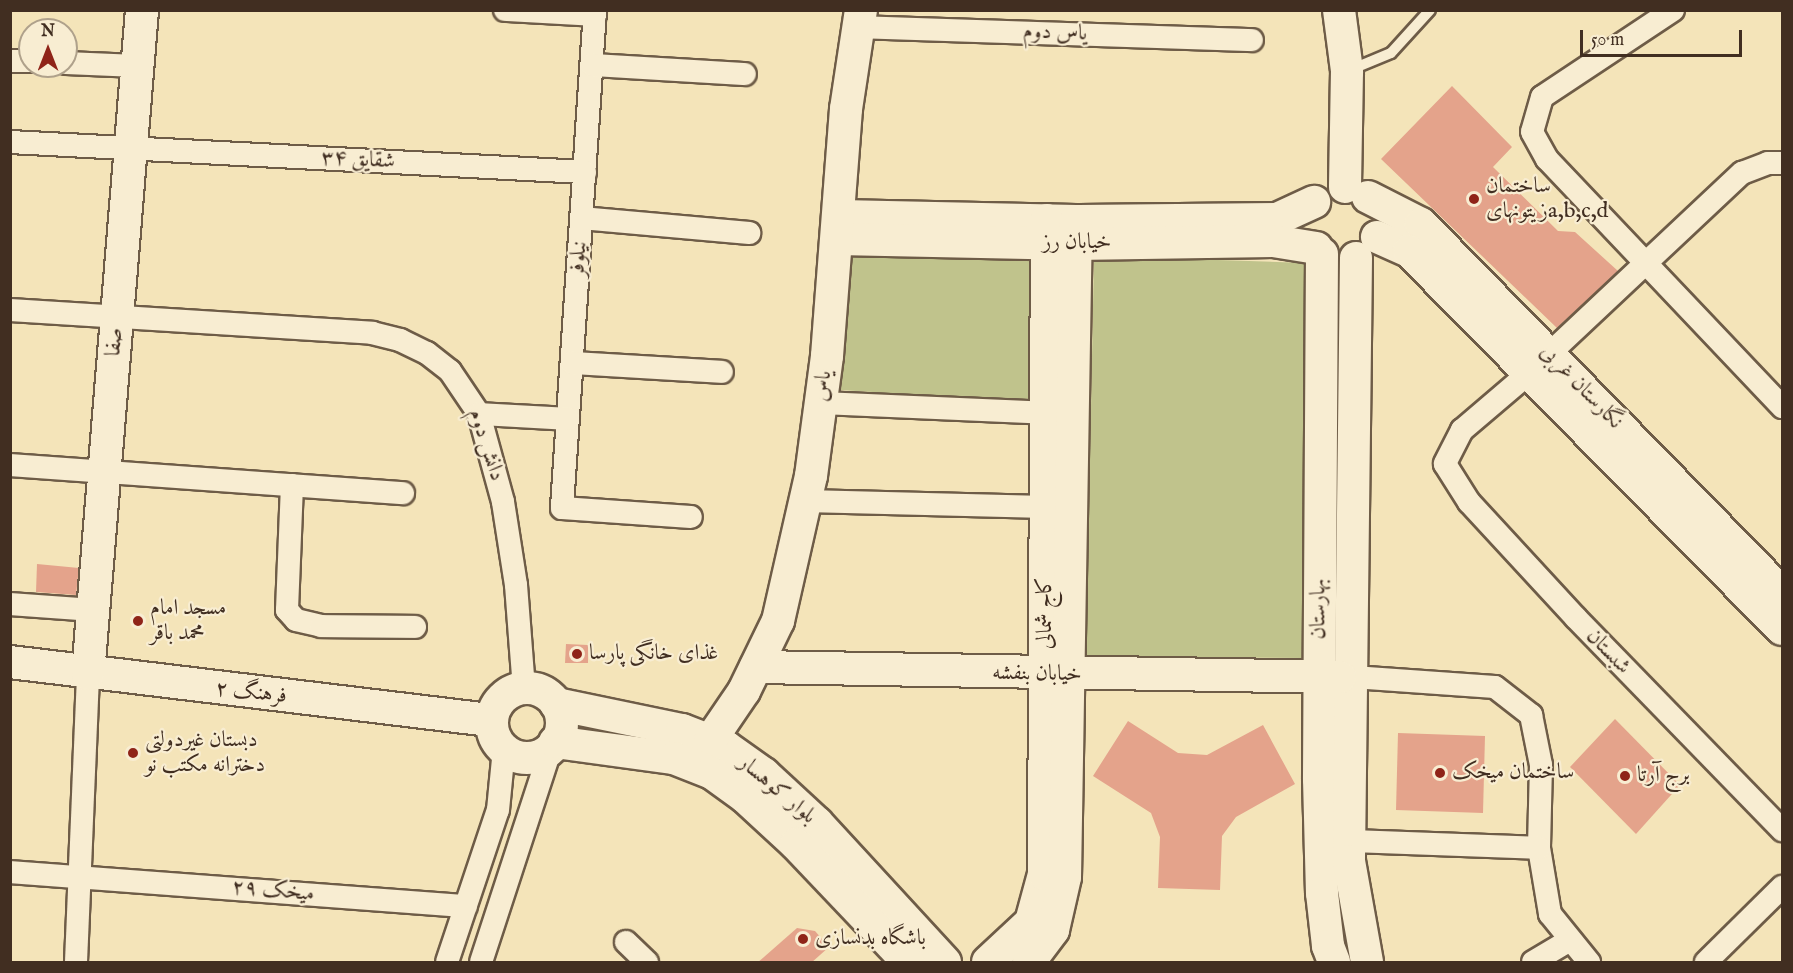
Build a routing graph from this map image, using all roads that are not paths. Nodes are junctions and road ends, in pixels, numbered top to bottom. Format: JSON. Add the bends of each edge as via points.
{"nodes":[{"id":1,"x":142,"y":10,"type":"edge"},
{"id":2,"x":505,"y":10,"type":"edge"},
{"id":3,"x":1339,"y":10,"type":"edge"},
{"id":4,"x":1360,"y":10,"type":"edge"},
{"id":5,"x":1430,"y":10,"type":"edge"},
{"id":6,"x":1672,"y":10,"type":"edge"},
{"id":7,"x":595,"y":13,"type":"edge"},
{"id":8,"x":860,"y":19,"type":"edge"},
{"id":9,"x":1251,"y":40,"type":"dead end"},
{"id":10,"x":78,"y":64,"type":"edge"},
{"id":11,"x":592,"y":65,"type":"junction"},
{"id":12,"x":137,"y":66,"type":"junction"},
{"id":13,"x":1347,"y":72,"type":"junction"},
{"id":14,"x":745,"y":74,"type":"dead end"},
{"id":15,"x":10,"y":142,"type":"edge"},
{"id":16,"x":131,"y":148,"type":"junction"},
{"id":17,"x":1782,"y":163,"type":"edge"},
{"id":18,"x":585,"y":172,"type":"junction"},
{"id":19,"x":1357,"y":192,"type":"junction"},
{"id":20,"x":1314,"y":202,"type":"junction"},
{"id":21,"x":581,"y":218,"type":"junction"},
{"id":22,"x":839,"y":228,"type":"junction"},
{"id":23,"x":1062,"y":232,"type":"junction"},
{"id":24,"x":749,"y":233,"type":"dead end"},
{"id":25,"x":1367,"y":248,"type":"junction"},
{"id":26,"x":1319,"y":251,"type":"junction"},
{"id":27,"x":1647,"y":262,"type":"junction"},
{"id":28,"x":10,"y":310,"type":"edge"},
{"id":29,"x":117,"y":317,"type":"junction"},
{"id":30,"x":572,"y":363,"type":"junction"},
{"id":31,"x":1539,"y":363,"type":"junction"},
{"id":32,"x":722,"y":372,"type":"dead end"},
{"id":33,"x":820,"y":403,"type":"junction"},
{"id":34,"x":1782,"y":407,"type":"edge"},
{"id":35,"x":1046,"y":413,"type":"junction"},
{"id":36,"x":479,"y":414,"type":"junction"},
{"id":37,"x":568,"y":419,"type":"junction"},
{"id":38,"x":10,"y":465,"type":"edge"},
{"id":39,"x":105,"y":471,"type":"junction"},
{"id":40,"x":292,"y":485,"type":"junction"},
{"id":41,"x":403,"y":493,"type":"dead end"},
{"id":42,"x":805,"y":501,"type":"junction"},
{"id":43,"x":1046,"y":507,"type":"junction"},
{"id":44,"x":691,"y":517,"type":"dead end"},
{"id":45,"x":1782,"y":593,"type":"edge"},
{"id":46,"x":10,"y":604,"type":"edge"},
{"id":47,"x":93,"y":610,"type":"junction"},
{"id":48,"x":416,"y":627,"type":"dead end"},
{"id":49,"x":1782,"y":629,"type":"edge"},
{"id":50,"x":10,"y":662,"type":"edge"},
{"id":51,"x":756,"y":667,"type":"junction"},
{"id":52,"x":88,"y":674,"type":"junction"},
{"id":53,"x":1058,"y":675,"type":"junction"},
{"id":54,"x":1319,"y":677,"type":"junction"},
{"id":55,"x":1353,"y":677,"type":"junction"},
{"id":56,"x":524,"y":688,"type":"junction"},
{"id":57,"x":556,"y":704,"type":"junction"},
{"id":58,"x":492,"y":720,"type":"junction"},
{"id":59,"x":711,"y":741,"type":"junction"},
{"id":60,"x":553,"y":745,"type":"junction"},
{"id":61,"x":504,"y":749,"type":"junction"},
{"id":62,"x":1782,"y":830,"type":"edge"},
{"id":63,"x":1349,"y":841,"type":"junction"},
{"id":64,"x":1539,"y":848,"type":"junction"},
{"id":65,"x":10,"y":872,"type":"edge"},
{"id":66,"x":80,"y":876,"type":"junction"},
{"id":67,"x":1782,"y":888,"type":"edge"},
{"id":68,"x":466,"y":906,"type":"junction"},
{"id":69,"x":1570,"y":940,"type":"junction"},
{"id":70,"x":626,"y":942,"type":"dead end"},
{"id":71,"x":76,"y":963,"type":"edge"},
{"id":72,"x":447,"y":963,"type":"edge"},
{"id":73,"x":481,"y":963,"type":"edge"},
{"id":74,"x":647,"y":963,"type":"edge"},
{"id":75,"x":908,"y":963,"type":"edge"},
{"id":76,"x":945,"y":963,"type":"edge"},
{"id":77,"x":988,"y":963,"type":"edge"},
{"id":78,"x":1029,"y":963,"type":"edge"},
{"id":79,"x":1334,"y":963,"type":"edge"},
{"id":80,"x":1367,"y":963,"type":"edge"},
{"id":81,"x":1533,"y":963,"type":"edge"},
{"id":82,"x":1589,"y":963,"type":"edge"},
{"id":83,"x":1706,"y":963,"type":"edge"}],
"edges":[{"from":1,"to":12,"type":"street","name":"صفا"},
{"from":2,"to":7,"type":"street"},
{"from":3,"to":13,"type":"street"},
{"from":4,"to":13,"type":"street"},
{"from":5,"to":13,"type":"lane","via":[[1391,53]]},
{"from":6,"to":27,"type":"street","via":[[1542,97],[1532,132],[1547,159]]},
{"from":7,"to":11,"type":"street","name":"نیلوفر"},
{"from":8,"to":9,"type":"street","name":"یاس دوم"},
{"from":8,"to":22,"type":"street","name":"یاس","via":[[846,109]]},
{"from":10,"to":12,"type":"street"},
{"from":11,"to":14,"type":"street"},
{"from":11,"to":18,"type":"street","name":"نیلوفر"},
{"from":12,"to":16,"type":"street","name":"صفا"},
{"from":13,"to":19,"type":"street"},
{"from":15,"to":16,"type":"street","name":"شقایق ۳۴"},
{"from":16,"to":18,"type":"street","name":"شقایق ۳۴"},
{"from":16,"to":29,"type":"street","name":"صفا"},
{"from":17,"to":27,"type":"street","via":[[1768,163],[1742,173]]},
{"from":18,"to":21,"type":"street","name":"نیلوفر"},
{"from":19,"to":20,"type":"street","via":[[1334,189]]},
{"from":19,"to":25,"type":"street","via":[[1380,219]]},
{"from":19,"to":31,"type":"street","name":"نگارستان غربی","via":[[1421,224]]},
{"from":20,"to":23,"type":"street","name":"خیابان رز","via":[[1277,219]]},
{"from":20,"to":26,"type":"street","via":[[1306,224]]},
{"from":21,"to":24,"type":"street"},
{"from":21,"to":30,"type":"street","name":"نیلوفر"},
{"from":22,"to":23,"type":"street","name":"خیابان رز"},
{"from":22,"to":33,"type":"street","name":"یاس"},
{"from":23,"to":26,"type":"street","name":"خیابان رز","via":[[1273,241]]},
{"from":23,"to":35,"type":"street","name":"کاج شمالی"},
{"from":23,"to":53,"type":"street","name":"کاج شمالی"},
{"from":25,"to":26,"type":"street","via":[[1345,261]]},
{"from":25,"to":31,"type":"street","name":"نگارستان غربی","via":[[1409,251]]},
{"from":25,"to":55,"type":"street","name":"بهارستان"},
{"from":26,"to":54,"type":"street","name":"بهارستان"},
{"from":27,"to":31,"type":"street"},
{"from":27,"to":34,"type":"street"},
{"from":28,"to":29,"type":"street","name":"دانش دوم"},
{"from":29,"to":36,"type":"street","name":"دانش دوم","via":[[372,333],[400,340],[427,352],[450,371]]},
{"from":29,"to":39,"type":"street","name":"صفا"},
{"from":30,"to":32,"type":"street"},
{"from":30,"to":37,"type":"street","name":"نیلوفر"},
{"from":31,"to":45,"type":"street","name":"نگارستان غربی"},
{"from":31,"to":49,"type":"street","name":"نگارستان غربی"},
{"from":31,"to":62,"type":"street","name":"شبستان","via":[[1462,430],[1445,464],[1468,501],[1568,610]]},
{"from":33,"to":35,"type":"street"},
{"from":33,"to":42,"type":"street","name":"یاس"},
{"from":35,"to":43,"type":"street","name":"کاج شمالی"},
{"from":36,"to":37,"type":"street"},
{"from":36,"to":56,"type":"street","name":"دانش دوم","via":[[503,502],[516,585]]},
{"from":37,"to":44,"type":"street","name":"نیلوفر","via":[[562,508]]},
{"from":38,"to":39,"type":"street"},
{"from":39,"to":40,"type":"street"},
{"from":39,"to":47,"type":"street","name":"صفا"},
{"from":40,"to":41,"type":"street"},
{"from":40,"to":48,"type":"street","via":[[287,610],[296,620],[321,626]]},
{"from":42,"to":43,"type":"street"},
{"from":42,"to":51,"type":"street","name":"یاس","via":[[778,621]]},
{"from":43,"to":53,"type":"street","name":"کاج شمالی"},
{"from":46,"to":47,"type":"street"},
{"from":47,"to":52,"type":"street","name":"صفا"},
{"from":50,"to":52,"type":"street","name":"فرهنگ ۲"},
{"from":51,"to":53,"type":"street","name":"خیابان بنفشه"},
{"from":51,"to":59,"type":"street","name":"یاس"},
{"from":52,"to":58,"type":"street","name":"فرهنگ ۲"},
{"from":52,"to":66,"type":"street"},
{"from":53,"to":54,"type":"street","name":"خیابان بنفشه"},
{"from":53,"to":77,"type":"street","name":"کاج شمالی","via":[[1040,899],[1031,922]]},
{"from":53,"to":78,"type":"street","name":"کاج شمالی","via":[[1065,877],[1053,930]]},
{"from":54,"to":55,"type":"street","name":"خیابان بنفشه"},
{"from":54,"to":79,"type":"street","name":"بهارستان","via":[[1322,893],[1328,946]]},
{"from":55,"to":63,"type":"street","name":"بهارستان"},
{"from":55,"to":64,"type":"street","via":[[1495,687],[1531,716],[1541,765]]},
{"from":56,"to":57,"type":"street","via":[[543,692]]},
{"from":56,"to":58,"type":"street","via":[[506,695]]},
{"from":57,"to":59,"type":"street","name":"بلوار کوهسار","via":[[682,730]]},
{"from":57,"to":60,"type":"street","via":[[562,724]]},
{"from":58,"to":61,"type":"street","via":[[493,731]]},
{"from":59,"to":76,"type":"street","name":"بلوار کوهسار","via":[[764,774],[817,823]]},
{"from":60,"to":61,"type":"street","via":[[533,757]]},
{"from":60,"to":73,"type":"street"},
{"from":60,"to":75,"type":"street","name":"بلوار کوهسار","via":[[674,758],[712,773],[745,796],[796,844]]},
{"from":61,"to":68,"type":"street","via":[[498,810]]},
{"from":63,"to":64,"type":"street"},
{"from":63,"to":80,"type":"street","name":"بهارستان"},
{"from":64,"to":69,"type":"street","via":[[1550,914]]},
{"from":65,"to":66,"type":"street","name":"میخک ۲۹"},
{"from":66,"to":68,"type":"street","name":"میخک ۲۹"},
{"from":66,"to":71,"type":"street"},
{"from":67,"to":83,"type":"street"},
{"from":68,"to":72,"type":"street"},
{"from":69,"to":81,"type":"street"},
{"from":69,"to":82,"type":"street"},
{"from":70,"to":74,"type":"street"}]}
